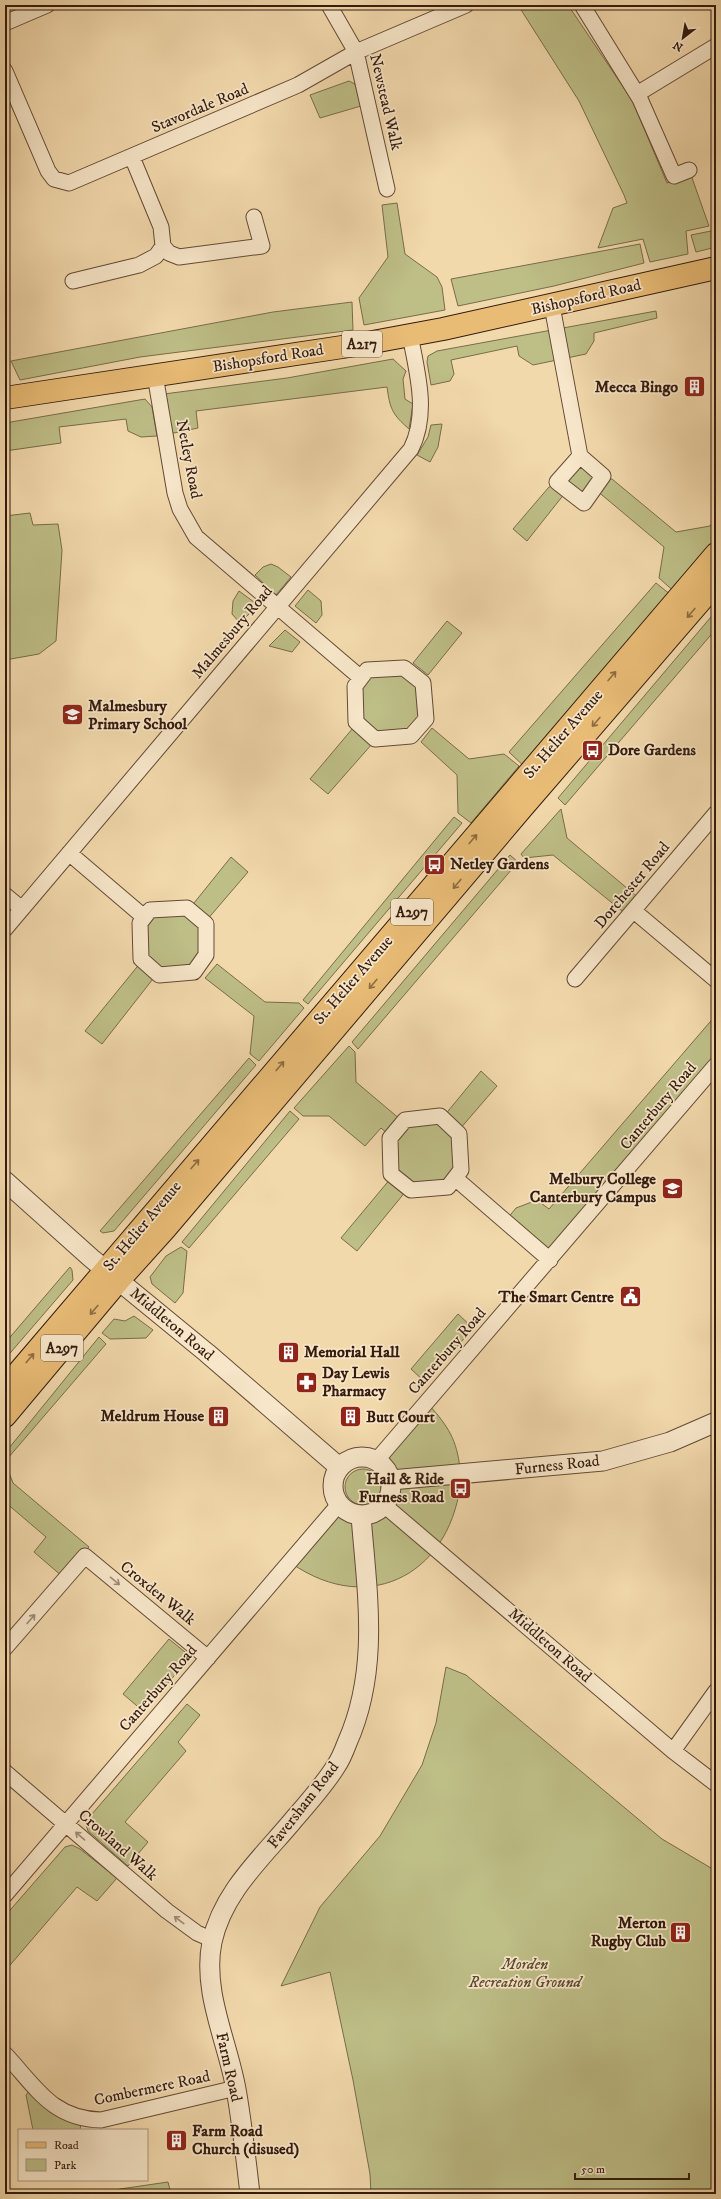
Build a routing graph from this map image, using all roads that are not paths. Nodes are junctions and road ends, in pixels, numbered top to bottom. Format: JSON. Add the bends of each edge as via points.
{"nodes":[{"id":1,"x":47,"y":5,"type":"edge"},
{"id":2,"x":329,"y":5,"type":"edge"},
{"id":3,"x":466,"y":5,"type":"edge"},
{"id":4,"x":582,"y":5,"type":"edge"},
{"id":5,"x":5,"y":23,"type":"edge"},
{"id":6,"x":716,"y":46,"type":"edge"},
{"id":7,"x":356,"y":52,"type":"junction"},
{"id":8,"x":5,"y":71,"type":"edge"},
{"id":9,"x":637,"y":94,"type":"junction"},
{"id":10,"x":132,"y":157,"type":"junction"},
{"id":11,"x":689,"y":170,"type":"dead end"},
{"id":12,"x":387,"y":188,"type":"dead end"},
{"id":13,"x":254,"y":217,"type":"dead end"},
{"id":14,"x":163,"y":246,"type":"junction"},
{"id":15,"x":716,"y":268,"type":"edge"},
{"id":16,"x":73,"y":281,"type":"dead end"},
{"id":17,"x":552,"y":306,"type":"junction"},
{"id":18,"x":410,"y":335,"type":"junction"},
{"id":19,"x":155,"y":375,"type":"junction"},
{"id":20,"x":5,"y":398,"type":"edge"},
{"id":21,"x":580,"y":456,"type":"dead end"},
{"id":22,"x":716,"y":554,"type":"edge"},
{"id":23,"x":716,"y":583,"type":"edge"},
{"id":24,"x":276,"y":607,"type":"junction"},
{"id":25,"x":360,"y":678,"type":"junction"},
{"id":26,"x":716,"y":813,"type":"edge"},
{"id":27,"x":69,"y":853,"type":"junction"},
{"id":28,"x":5,"y":895,"type":"edge"},
{"id":29,"x":22,"y":909,"type":"junction"},
{"id":30,"x":634,"y":911,"type":"junction"},
{"id":31,"x":144,"y":917,"type":"junction"},
{"id":32,"x":5,"y":929,"type":"edge"},
{"id":33,"x":575,"y":979,"type":"dead end"},
{"id":34,"x":716,"y":980,"type":"edge"},
{"id":35,"x":716,"y":1065,"type":"edge"},
{"id":36,"x":455,"y":1178,"type":"junction"},
{"id":37,"x":5,"y":1181,"type":"edge"},
{"id":38,"x":550,"y":1260,"type":"junction"},
{"id":39,"x":113,"y":1274,"type":"junction"},
{"id":40,"x":5,"y":1388,"type":"edge"},
{"id":41,"x":5,"y":1416,"type":"edge"},
{"id":42,"x":716,"y":1422,"type":"edge"},
{"id":43,"x":376,"y":1461,"type":"junction"},
{"id":44,"x":339,"y":1467,"type":"junction"},
{"id":45,"x":391,"y":1480,"type":"junction"},
{"id":46,"x":340,"y":1503,"type":"junction"},
{"id":47,"x":384,"y":1505,"type":"junction"},
{"id":48,"x":361,"y":1516,"type":"junction"},
{"id":49,"x":5,"y":1648,"type":"edge"},
{"id":50,"x":208,"y":1658,"type":"junction"},
{"id":51,"x":716,"y":1691,"type":"edge"},
{"id":52,"x":673,"y":1751,"type":"junction"},
{"id":53,"x":5,"y":1772,"type":"edge"},
{"id":54,"x":716,"y":1784,"type":"edge"},
{"id":55,"x":65,"y":1824,"type":"junction"},
{"id":56,"x":5,"y":1896,"type":"edge"},
{"id":57,"x":213,"y":1940,"type":"junction"},
{"id":58,"x":5,"y":2054,"type":"edge"},
{"id":59,"x":236,"y":2088,"type":"junction"},
{"id":60,"x":250,"y":2194,"type":"edge"}],
"edges":[{"from":1,"to":5,"type":"street"},
{"from":2,"to":7,"type":"street","name":"Newstead Walk"},
{"from":3,"to":7,"type":"street","name":"Stavordale Road"},
{"from":4,"to":9,"type":"street"},
{"from":6,"to":9,"type":"street"},
{"from":7,"to":10,"type":"street","name":"Stavordale Road","via":[[298,86]]},
{"from":7,"to":12,"type":"street","name":"Newstead Walk"},
{"from":8,"to":10,"type":"street","name":"Stavordale Road","via":[[48,171],[54,179],[69,183]]},
{"from":9,"to":11,"type":"street","via":[[674,176]]},
{"from":10,"to":14,"type":"street","via":[[161,228]]},
{"from":13,"to":14,"type":"street","via":[[262,246],[179,257],[169,253]]},
{"from":14,"to":16,"type":"street","via":[[156,256],[139,265]]},
{"from":15,"to":17,"type":"main road","name":"Bishopsford Road","number":"A217"},
{"from":17,"to":18,"type":"main road","name":"Bishopsford Road","number":"A217"},
{"from":17,"to":21,"type":"street"},
{"from":18,"to":19,"type":"main road","name":"Bishopsford Road","number":"A217"},
{"from":18,"to":24,"type":"street","name":"Malmesbury Road","via":[[421,403],[416,440],[395,470]]},
{"from":19,"to":20,"type":"main road","name":"Bishopsford Road","number":"A217"},
{"from":19,"to":24,"type":"street","name":"Netley Road","via":[[180,509],[196,537]]},
{"from":39,"to":22,"type":"main road","name":"St. Helier Avenue","number":"A297","one_way":true},
{"from":23,"to":39,"type":"main road","name":"St. Helier Avenue","one_way":true,"via":[[176,1217]]},
{"from":24,"to":25,"type":"street"},
{"from":24,"to":27,"type":"street","name":"Malmesbury Road"},
{"from":25,"to":25,"type":"street","via":[[367,670],[404,668],[424,683],[426,719],[412,736],[375,739],[356,722],[355,686]]},
{"from":26,"to":30,"type":"street","name":"Dorchester Road"},
{"from":27,"to":29,"type":"street","name":"Malmesbury Road"},
{"from":27,"to":31,"type":"street"},
{"from":28,"to":29,"type":"street"},
{"from":29,"to":32,"type":"street","name":"Malmesbury Road"},
{"from":30,"to":33,"type":"street","name":"Dorchester Road"},
{"from":30,"to":34,"type":"street"},
{"from":31,"to":31,"type":"street","via":[[150,910],[187,908],[206,924],[206,955],[194,972],[159,975],[141,960],[140,923]]},
{"from":35,"to":38,"type":"street","name":"Canterbury Road"},
{"from":36,"to":36,"type":"street","via":[[461,1170],[459,1134],[440,1116],[404,1120],[390,1138],[391,1174],[411,1190],[448,1187]]},
{"from":36,"to":38,"type":"street"},
{"from":37,"to":39,"type":"street","name":"Middleton Road"},
{"from":38,"to":43,"type":"street","name":"Canterbury Road"},
{"from":40,"to":39,"type":"main road","name":"St. Helier Avenue","number":"A297","one_way":true},
{"from":39,"to":41,"type":"main road","name":"St. Helier Avenue","number":"A297","one_way":true},
{"from":39,"to":44,"type":"street","name":"Middleton Road"},
{"from":42,"to":45,"type":"street","name":"Furness Road","via":[[670,1442],[603,1460]]},
{"from":43,"to":44,"type":"street","via":[[353,1459]]},
{"from":43,"to":45,"type":"street","via":[[388,1472]]},
{"from":44,"to":46,"type":"street","via":[[332,1485],[334,1496]]},
{"from":45,"to":47,"type":"street","via":[[389,1496]]},
{"from":46,"to":48,"type":"street","via":[[350,1513]]},
{"from":46,"to":50,"type":"street","name":"Canterbury Road"},
{"from":47,"to":48,"type":"street","via":[[375,1513]]},
{"from":47,"to":52,"type":"street","name":"Middleton Road"},
{"from":48,"to":57,"type":"street","name":"Faversham Road","via":[[370,1630],[365,1687],[353,1729],[337,1766],[229,1898]]},
{"from":49,"to":50,"type":"street","name":"Croxden Walk","one_way":true,"via":[[85,1556]]},
{"from":50,"to":55,"type":"street","name":"Canterbury Road"},
{"from":51,"to":52,"type":"street"},
{"from":52,"to":54,"type":"street","name":"Middleton Road"},
{"from":53,"to":55,"type":"street","name":"Crowland Walk"},
{"from":55,"to":56,"type":"street","name":"Canterbury Road"},
{"from":57,"to":55,"type":"street","name":"Crowland Walk","one_way":true,"via":[[197,1933],[167,1911]]},
{"from":57,"to":59,"type":"street","name":"Farm Road","via":[[209,1961],[210,1978]]},
{"from":58,"to":59,"type":"street","name":"Combermere Road","via":[[55,2108],[83,2120],[101,2120]]},
{"from":59,"to":60,"type":"street","name":"Farm Road"}]}
